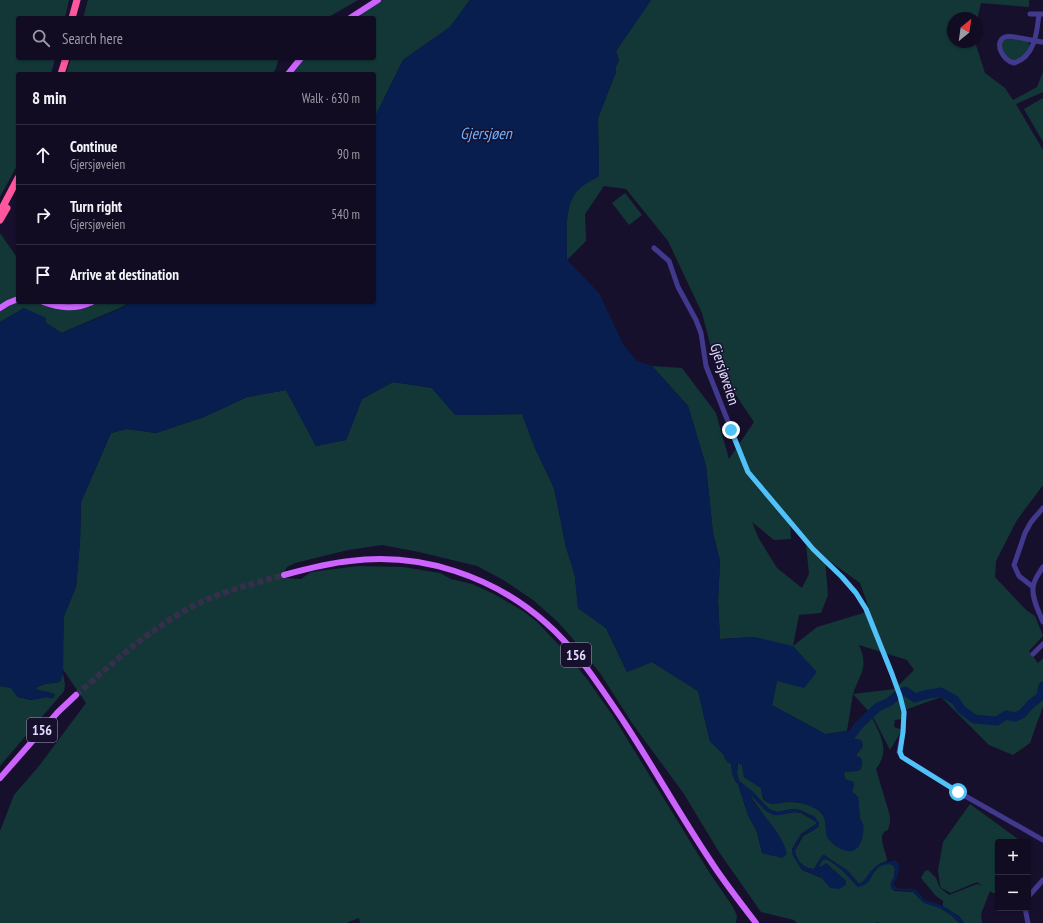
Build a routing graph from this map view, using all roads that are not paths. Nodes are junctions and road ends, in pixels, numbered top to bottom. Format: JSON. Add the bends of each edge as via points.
{"nodes":[{"id":1,"x":77,"y":0,"type":"edge"},
{"id":2,"x":81,"y":0,"type":"edge"},
{"id":3,"x":378,"y":0,"type":"edge"},
{"id":4,"x":1030,"y":14,"type":"dead end"},
{"id":5,"x":1041,"y":14,"type":"edge"},
{"id":6,"x":73,"y":16,"type":"edge"},
{"id":7,"x":77,"y":16,"type":"edge"},
{"id":8,"x":353,"y":16,"type":"edge"},
{"id":9,"x":1035,"y":42,"type":"junction"},
{"id":10,"x":1043,"y":42,"type":"edge"},
{"id":11,"x":60,"y":60,"type":"edge"},
{"id":12,"x":65,"y":60,"type":"edge"},
{"id":13,"x":299,"y":60,"type":"edge"},
{"id":14,"x":58,"y":72,"type":"edge"},
{"id":15,"x":62,"y":72,"type":"edge"},
{"id":16,"x":290,"y":72,"type":"edge"},
{"id":17,"x":16,"y":182,"type":"edge"},
{"id":18,"x":16,"y":191,"type":"edge"},
{"id":19,"x":0,"y":212,"type":"edge"},
{"id":20,"x":0,"y":220,"type":"edge"},
{"id":21,"x":654,"y":248,"type":"dead end"},
{"id":22,"x":16,"y":300,"type":"edge"},
{"id":23,"x":49,"y":304,"type":"edge"},
{"id":24,"x":86,"y":304,"type":"edge"},
{"id":25,"x":0,"y":308,"type":"edge"},
{"id":26,"x":1043,"y":508,"type":"edge"},
{"id":27,"x":1043,"y":567,"type":"edge"},
{"id":28,"x":284,"y":575,"type":"tunnel mouth"},
{"id":29,"x":1032,"y":587,"type":"junction"},
{"id":30,"x":1043,"y":622,"type":"edge"},
{"id":31,"x":1043,"y":644,"type":"edge"},
{"id":32,"x":1033,"y":654,"type":"dead end"},
{"id":33,"x":76,"y":695,"type":"tunnel mouth"},
{"id":34,"x":9,"y":767,"type":"junction"},
{"id":35,"x":0,"y":778,"type":"edge"},
{"id":36,"x":0,"y":784,"type":"edge"},
{"id":37,"x":1043,"y":840,"type":"edge"},
{"id":38,"x":1043,"y":880,"type":"edge"},
{"id":39,"x":1031,"y":894,"type":"edge"},
{"id":40,"x":1026,"y":911,"type":"edge"},
{"id":41,"x":756,"y":923,"type":"edge"},
{"id":42,"x":1028,"y":923,"type":"edge"}],
"edges":[{"from":1,"to":6,"type":"highway"},
{"from":2,"to":7,"type":"highway"},
{"from":3,"to":8,"type":"main road"},
{"from":4,"to":5,"type":"street"},
{"from":5,"to":9,"type":"street"},
{"from":9,"to":9,"type":"street","via":[[1030,51],[1016,62],[1006,60],[1001,53],[1000,44],[1005,37]]},
{"from":9,"to":10,"type":"street"},
{"from":11,"to":14,"type":"highway"},
{"from":12,"to":15,"type":"highway"},
{"from":13,"to":16,"type":"main road"},
{"from":17,"to":19,"type":"highway"},
{"from":18,"to":20,"type":"highway"},
{"from":21,"to":37,"type":"street","name":"Gjersjøveien","via":[[669,261],[678,287],[696,320],[706,366],[748,472],[813,549],[856,593],[866,609],[904,712],[900,752],[902,757]]},
{"from":22,"to":25,"type":"main road"},
{"from":23,"to":24,"type":"main road","via":[[70,308]]},
{"from":26,"to":29,"type":"street","via":[[1031,522],[1014,560],[1019,576]]},
{"from":27,"to":29,"type":"street"},
{"from":28,"to":41,"type":"main road","number":"156","via":[[351,561],[376,559],[413,562],[452,570],[476,579],[510,596],[530,610],[573,651],[652,765],[710,860]]},
{"from":29,"to":30,"type":"street"},
{"from":31,"to":32,"type":"street"},
{"from":33,"to":34,"type":"main road","number":"156"},
{"from":34,"to":35,"type":"main road","number":"156"},
{"from":34,"to":36,"type":"main road","number":"156"},
{"from":38,"to":39,"type":"street"},
{"from":40,"to":42,"type":"street"}]}
